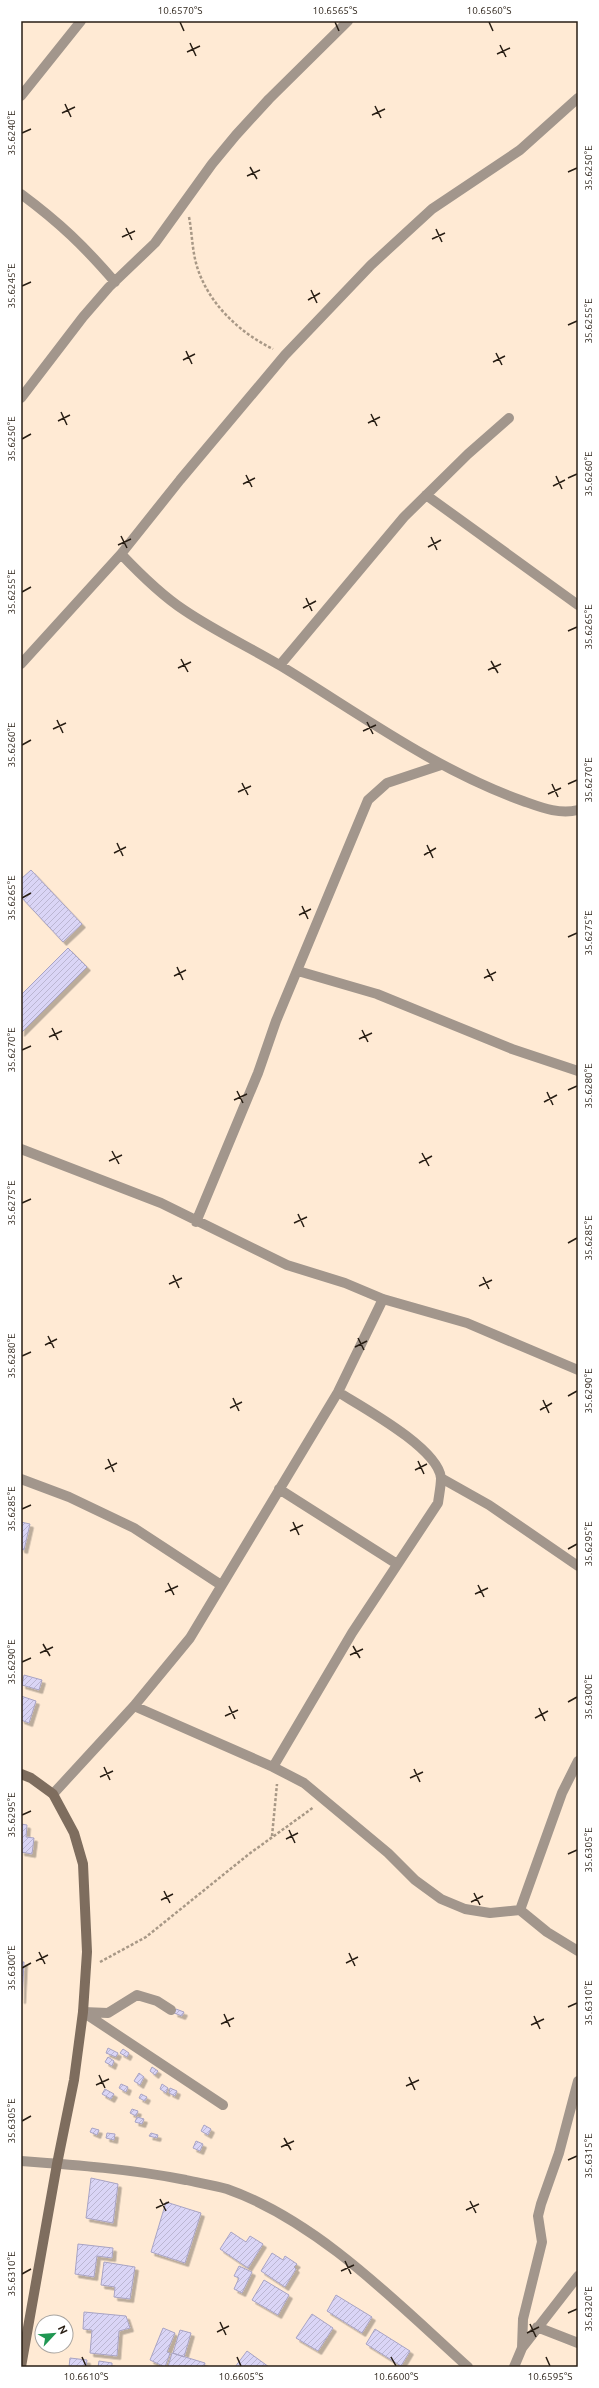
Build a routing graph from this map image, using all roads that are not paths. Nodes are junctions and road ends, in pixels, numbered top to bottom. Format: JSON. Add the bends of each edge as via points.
{"nodes":[{"id":1,"x":81,"y":21,"type":"edge"},
{"id":2,"x":348,"y":21,"type":"edge"},
{"id":3,"x":21,"y":96,"type":"edge"},
{"id":4,"x":578,"y":98,"type":"edge"},
{"id":5,"x":21,"y":194,"type":"edge"},
{"id":6,"x":115,"y":282,"type":"junction"},
{"id":7,"x":21,"y":398,"type":"edge"},
{"id":8,"x":510,"y":418,"type":"dead end"},
{"id":9,"x":426,"y":495,"type":"junction"},
{"id":10,"x":121,"y":554,"type":"junction"},
{"id":11,"x":578,"y":606,"type":"edge"},
{"id":12,"x":21,"y":664,"type":"edge"},
{"id":13,"x":280,"y":666,"type":"junction"},
{"id":14,"x":441,"y":765,"type":"junction"},
{"id":15,"x":578,"y":810,"type":"edge"},
{"id":16,"x":298,"y":971,"type":"junction"},
{"id":17,"x":578,"y":1071,"type":"edge"},
{"id":18,"x":21,"y":1148,"type":"edge"},
{"id":19,"x":196,"y":1222,"type":"junction"},
{"id":20,"x":383,"y":1299,"type":"junction"},
{"id":21,"x":578,"y":1370,"type":"edge"},
{"id":22,"x":338,"y":1392,"type":"junction"},
{"id":23,"x":441,"y":1478,"type":"junction"},
{"id":24,"x":21,"y":1479,"type":"edge"},
{"id":25,"x":279,"y":1489,"type":"junction"},
{"id":26,"x":397,"y":1564,"type":"junction"},
{"id":27,"x":578,"y":1566,"type":"edge"},
{"id":28,"x":221,"y":1585,"type":"junction"},
{"id":29,"x":134,"y":1706,"type":"junction"},
{"id":30,"x":578,"y":1761,"type":"edge"},
{"id":31,"x":276,"y":1768,"type":"junction"},
{"id":32,"x":21,"y":1774,"type":"edge"},
{"id":33,"x":54,"y":1794,"type":"junction"},
{"id":34,"x":520,"y":1910,"type":"junction"},
{"id":35,"x":578,"y":1951,"type":"edge"},
{"id":36,"x":172,"y":2010,"type":"dead end"},
{"id":37,"x":83,"y":2012,"type":"junction"},
{"id":38,"x":578,"y":2084,"type":"edge"},
{"id":39,"x":223,"y":2105,"type":"dead end"},
{"id":40,"x":21,"y":2161,"type":"edge"},
{"id":41,"x":57,"y":2164,"type":"junction"},
{"id":42,"x":578,"y":2276,"type":"edge"},
{"id":43,"x":538,"y":2327,"type":"junction"},
{"id":44,"x":578,"y":2343,"type":"edge"},
{"id":45,"x":522,"y":2348,"type":"junction"},
{"id":46,"x":21,"y":2367,"type":"edge"},
{"id":47,"x":468,"y":2367,"type":"edge"},
{"id":48,"x":514,"y":2367,"type":"edge"}],
"edges":[{"from":1,"to":3,"type":"street"},
{"from":2,"to":6,"type":"street","via":[[246,125],[212,164],[155,244]]},
{"from":4,"to":10,"type":"street","via":[[520,150],[453,194],[415,224],[285,355]]},
{"from":5,"to":6,"type":"street","via":[[54,218],[80,242]]},
{"from":6,"to":7,"type":"street","via":[[83,317]]},
{"from":8,"to":9,"type":"street"},
{"from":9,"to":11,"type":"street"},
{"from":9,"to":13,"type":"street","via":[[372,552]]},
{"from":10,"to":12,"type":"street"},
{"from":10,"to":13,"type":"street","via":[[141,576],[183,610]]},
{"from":13,"to":14,"type":"street","via":[[386,734]]},
{"from":14,"to":15,"type":"street","via":[[505,794],[539,806],[564,812]]},
{"from":14,"to":16,"type":"street","via":[[387,783],[368,800]]},
{"from":16,"to":17,"type":"street","via":[[377,994],[512,1049]]},
{"from":16,"to":19,"type":"street"},
{"from":18,"to":19,"type":"street","via":[[161,1203]]},
{"from":19,"to":20,"type":"street","via":[[287,1265],[345,1283]]},
{"from":20,"to":21,"type":"street","via":[[467,1323]]},
{"from":20,"to":22,"type":"street"},
{"from":22,"to":23,"type":"street","via":[[418,1445],[433,1461]]},
{"from":22,"to":25,"type":"street"},
{"from":23,"to":26,"type":"street","via":[[438,1503]]},
{"from":23,"to":27,"type":"street","via":[[489,1505]]},
{"from":24,"to":28,"type":"street","via":[[69,1497],[134,1528]]},
{"from":25,"to":26,"type":"street"},
{"from":25,"to":28,"type":"street"},
{"from":26,"to":31,"type":"street","via":[[352,1633]]},
{"from":28,"to":29,"type":"street","via":[[190,1638]]},
{"from":29,"to":31,"type":"street"},
{"from":29,"to":33,"type":"street"},
{"from":30,"to":34,"type":"street","via":[[562,1793]]},
{"from":31,"to":34,"type":"street","via":[[304,1783],[388,1853],[415,1880],[441,1899],[465,1909],[490,1914]]},
{"from":32,"to":33,"type":"street"},
{"from":33,"to":37,"type":"street","via":[[74,1833],[83,1864],[87,1952]]},
{"from":34,"to":35,"type":"street","via":[[547,1932]]},
{"from":36,"to":37,"type":"street","via":[[157,2001],[137,1995],[108,2013]]},
{"from":37,"to":39,"type":"street"},
{"from":37,"to":41,"type":"street","via":[[74,2080]]},
{"from":38,"to":45,"type":"street","via":[[538,2216],[542,2242],[523,2319]]},
{"from":40,"to":41,"type":"street"},
{"from":41,"to":46,"type":"street"},
{"from":41,"to":47,"type":"street","via":[[140,2171],[226,2189],[259,2202],[304,2227],[336,2252]]},
{"from":42,"to":43,"type":"street"},
{"from":43,"to":44,"type":"street"},
{"from":43,"to":45,"type":"street"},
{"from":45,"to":48,"type":"street"}]}
